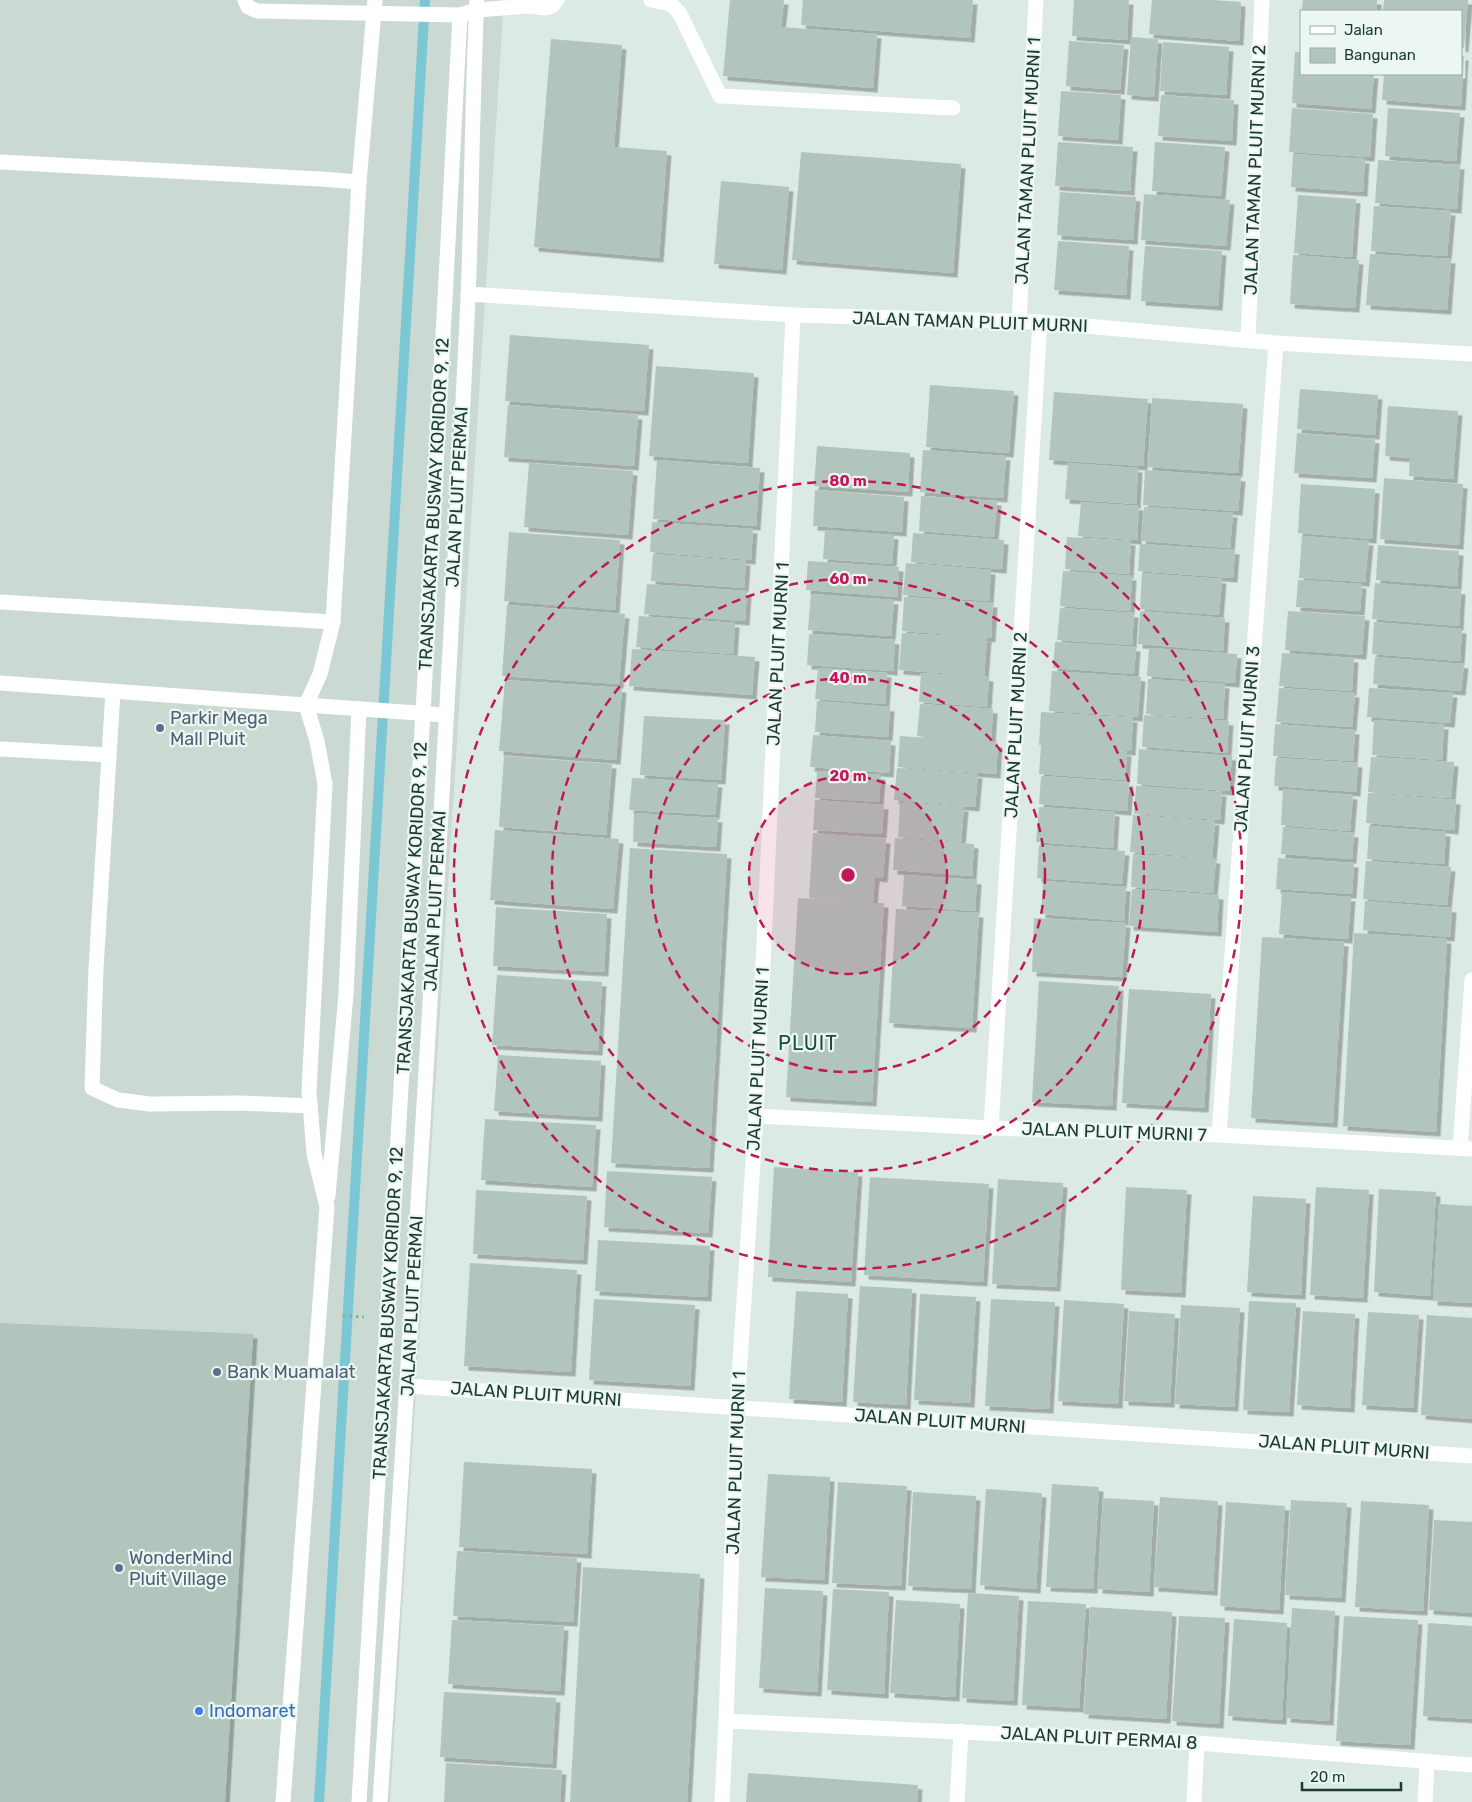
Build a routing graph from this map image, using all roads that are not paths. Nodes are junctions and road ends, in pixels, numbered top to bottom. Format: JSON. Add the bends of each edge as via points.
{"nodes":[{"id":1,"x":245,"y":0,"type":"edge"},
{"id":2,"x":557,"y":0,"type":"edge"},
{"id":3,"x":650,"y":0,"type":"edge"},
{"id":4,"x":1036,"y":0,"type":"edge"},
{"id":5,"x":1262,"y":0,"type":"edge"},
{"id":6,"x":477,"y":5,"type":"edge"},
{"id":7,"x":375,"y":6,"type":"edge"},
{"id":8,"x":455,"y":14,"type":"junction"},
{"id":9,"x":953,"y":108,"type":"dead end"},
{"id":10,"x":0,"y":162,"type":"edge"},
{"id":11,"x":359,"y":182,"type":"junction"},
{"id":12,"x":468,"y":294,"type":"junction"},
{"id":13,"x":794,"y":315,"type":"junction"},
{"id":14,"x":1019,"y":322,"type":"junction"},
{"id":15,"x":1040,"y":322,"type":"junction"},
{"id":16,"x":1248,"y":340,"type":"junction"},
{"id":17,"x":1276,"y":343,"type":"junction"},
{"id":18,"x":1472,"y":354,"type":"edge"},
{"id":19,"x":0,"y":602,"type":"edge"},
{"id":20,"x":334,"y":622,"type":"junction"},
{"id":21,"x":0,"y":683,"type":"edge"},
{"id":22,"x":113,"y":691,"type":"junction"},
{"id":23,"x":306,"y":705,"type":"junction"},
{"id":24,"x":358,"y":709,"type":"junction"},
{"id":25,"x":423,"y":713,"type":"junction"},
{"id":26,"x":446,"y":715,"type":"junction"},
{"id":27,"x":0,"y":749,"type":"edge"},
{"id":28,"x":109,"y":755,"type":"junction"},
{"id":29,"x":1472,"y":980,"type":"edge"},
{"id":30,"x":310,"y":1106,"type":"junction"},
{"id":31,"x":756,"y":1116,"type":"junction"},
{"id":32,"x":991,"y":1128,"type":"junction"},
{"id":33,"x":1219,"y":1135,"type":"junction"},
{"id":34,"x":1466,"y":1149,"type":"edge"},
{"id":35,"x":328,"y":1207,"type":"junction"},
{"id":36,"x":407,"y":1386,"type":"junction"},
{"id":37,"x":737,"y":1408,"type":"junction"},
{"id":38,"x":1472,"y":1456,"type":"edge"},
{"id":39,"x":726,"y":1721,"type":"junction"},
{"id":40,"x":962,"y":1731,"type":"junction"},
{"id":41,"x":1197,"y":1743,"type":"junction"},
{"id":42,"x":1427,"y":1762,"type":"junction"},
{"id":43,"x":1472,"y":1765,"type":"edge"},
{"id":44,"x":283,"y":1802,"type":"edge"},
{"id":45,"x":359,"y":1802,"type":"edge"},
{"id":46,"x":380,"y":1802,"type":"edge"},
{"id":47,"x":722,"y":1802,"type":"edge"},
{"id":48,"x":957,"y":1802,"type":"edge"},
{"id":49,"x":1194,"y":1802,"type":"edge"},
{"id":50,"x":1425,"y":1802,"type":"edge"}],
"edges":[{"from":1,"to":7,"type":"street","via":[[248,7],[257,11]]},
{"from":2,"to":6,"type":"street","via":[[546,8]]},
{"from":3,"to":9,"type":"street","via":[[671,4],[680,14],[720,96]]},
{"from":4,"to":14,"type":"street","name":"JALAN TAMAN PLUIT MURNI 1"},
{"from":5,"to":16,"type":"street","name":"JALAN TAMAN PLUIT MURNI 2"},
{"from":6,"to":8,"type":"street"},
{"from":6,"to":12,"type":"street","name":"JALAN PLUIT PERMAI"},
{"from":7,"to":8,"type":"street","via":[[397,14]]},
{"from":7,"to":11,"type":"street"},
{"from":8,"to":25,"type":"street","name":"TRANSJAKARTA BUSWAY KORIDOR 9, 12"},
{"from":10,"to":11,"type":"street"},
{"from":11,"to":20,"type":"street"},
{"from":12,"to":13,"type":"street","name":"JALAN TAMAN PLUIT MURNI"},
{"from":12,"to":26,"type":"street","name":"JALAN PLUIT PERMAI"},
{"from":13,"to":14,"type":"street","name":"JALAN TAMAN PLUIT MURNI"},
{"from":13,"to":31,"type":"street","name":"JALAN PLUIT MURNI 1"},
{"from":14,"to":15,"type":"street","name":"JALAN TAMAN PLUIT MURNI"},
{"from":15,"to":16,"type":"street","name":"JALAN TAMAN PLUIT MURNI"},
{"from":15,"to":32,"type":"street","name":"JALAN PLUIT MURNI 2"},
{"from":16,"to":17,"type":"street","name":"JALAN TAMAN PLUIT MURNI"},
{"from":17,"to":18,"type":"street","name":"JALAN TAMAN PLUIT MURNI"},
{"from":17,"to":33,"type":"street","name":"JALAN PLUIT MURNI 3"},
{"from":19,"to":20,"type":"street"},
{"from":20,"to":23,"type":"street","via":[[320,674]]},
{"from":21,"to":22,"type":"street"},
{"from":22,"to":23,"type":"street"},
{"from":22,"to":28,"type":"street"},
{"from":23,"to":24,"type":"street"},
{"from":23,"to":30,"type":"street","via":[[318,742],[325,784]]},
{"from":24,"to":25,"type":"street"},
{"from":24,"to":35,"type":"street","via":[[346,994]]},
{"from":25,"to":26,"type":"street"},
{"from":25,"to":45,"type":"street","name":"TRANSJAKARTA BUSWAY KORIDOR 9, 12"},
{"from":26,"to":36,"type":"street","name":"JALAN PLUIT PERMAI"},
{"from":27,"to":28,"type":"street"},
{"from":28,"to":30,"type":"street","via":[[92,1088],[118,1100],[150,1104]]},
{"from":29,"to":34,"type":"street"},
{"from":30,"to":35,"type":"street","via":[[314,1154]]},
{"from":31,"to":32,"type":"street","name":"JALAN PLUIT MURNI 7"},
{"from":31,"to":37,"type":"street","name":"JALAN PLUIT MURNI 1"},
{"from":32,"to":33,"type":"street","name":"JALAN PLUIT MURNI 7"},
{"from":33,"to":34,"type":"street","name":"JALAN PLUIT MURNI 7"},
{"from":35,"to":44,"type":"street"},
{"from":36,"to":37,"type":"street","name":"JALAN PLUIT MURNI"},
{"from":36,"to":46,"type":"street","name":"JALAN PLUIT PERMAI"},
{"from":37,"to":38,"type":"street","name":"JALAN PLUIT MURNI"},
{"from":37,"to":39,"type":"street","name":"JALAN PLUIT MURNI 1"},
{"from":39,"to":40,"type":"street","name":"JALAN PLUIT PERMAI 8"},
{"from":39,"to":47,"type":"street","name":"JALAN PLUIT MURNI 1"},
{"from":40,"to":41,"type":"street","name":"JALAN PLUIT PERMAI 8"},
{"from":40,"to":48,"type":"street"},
{"from":41,"to":42,"type":"street","name":"JALAN PLUIT PERMAI 8"},
{"from":41,"to":49,"type":"street"},
{"from":42,"to":43,"type":"street","name":"JALAN PLUIT PERMAI 8"},
{"from":42,"to":50,"type":"street"}]}
